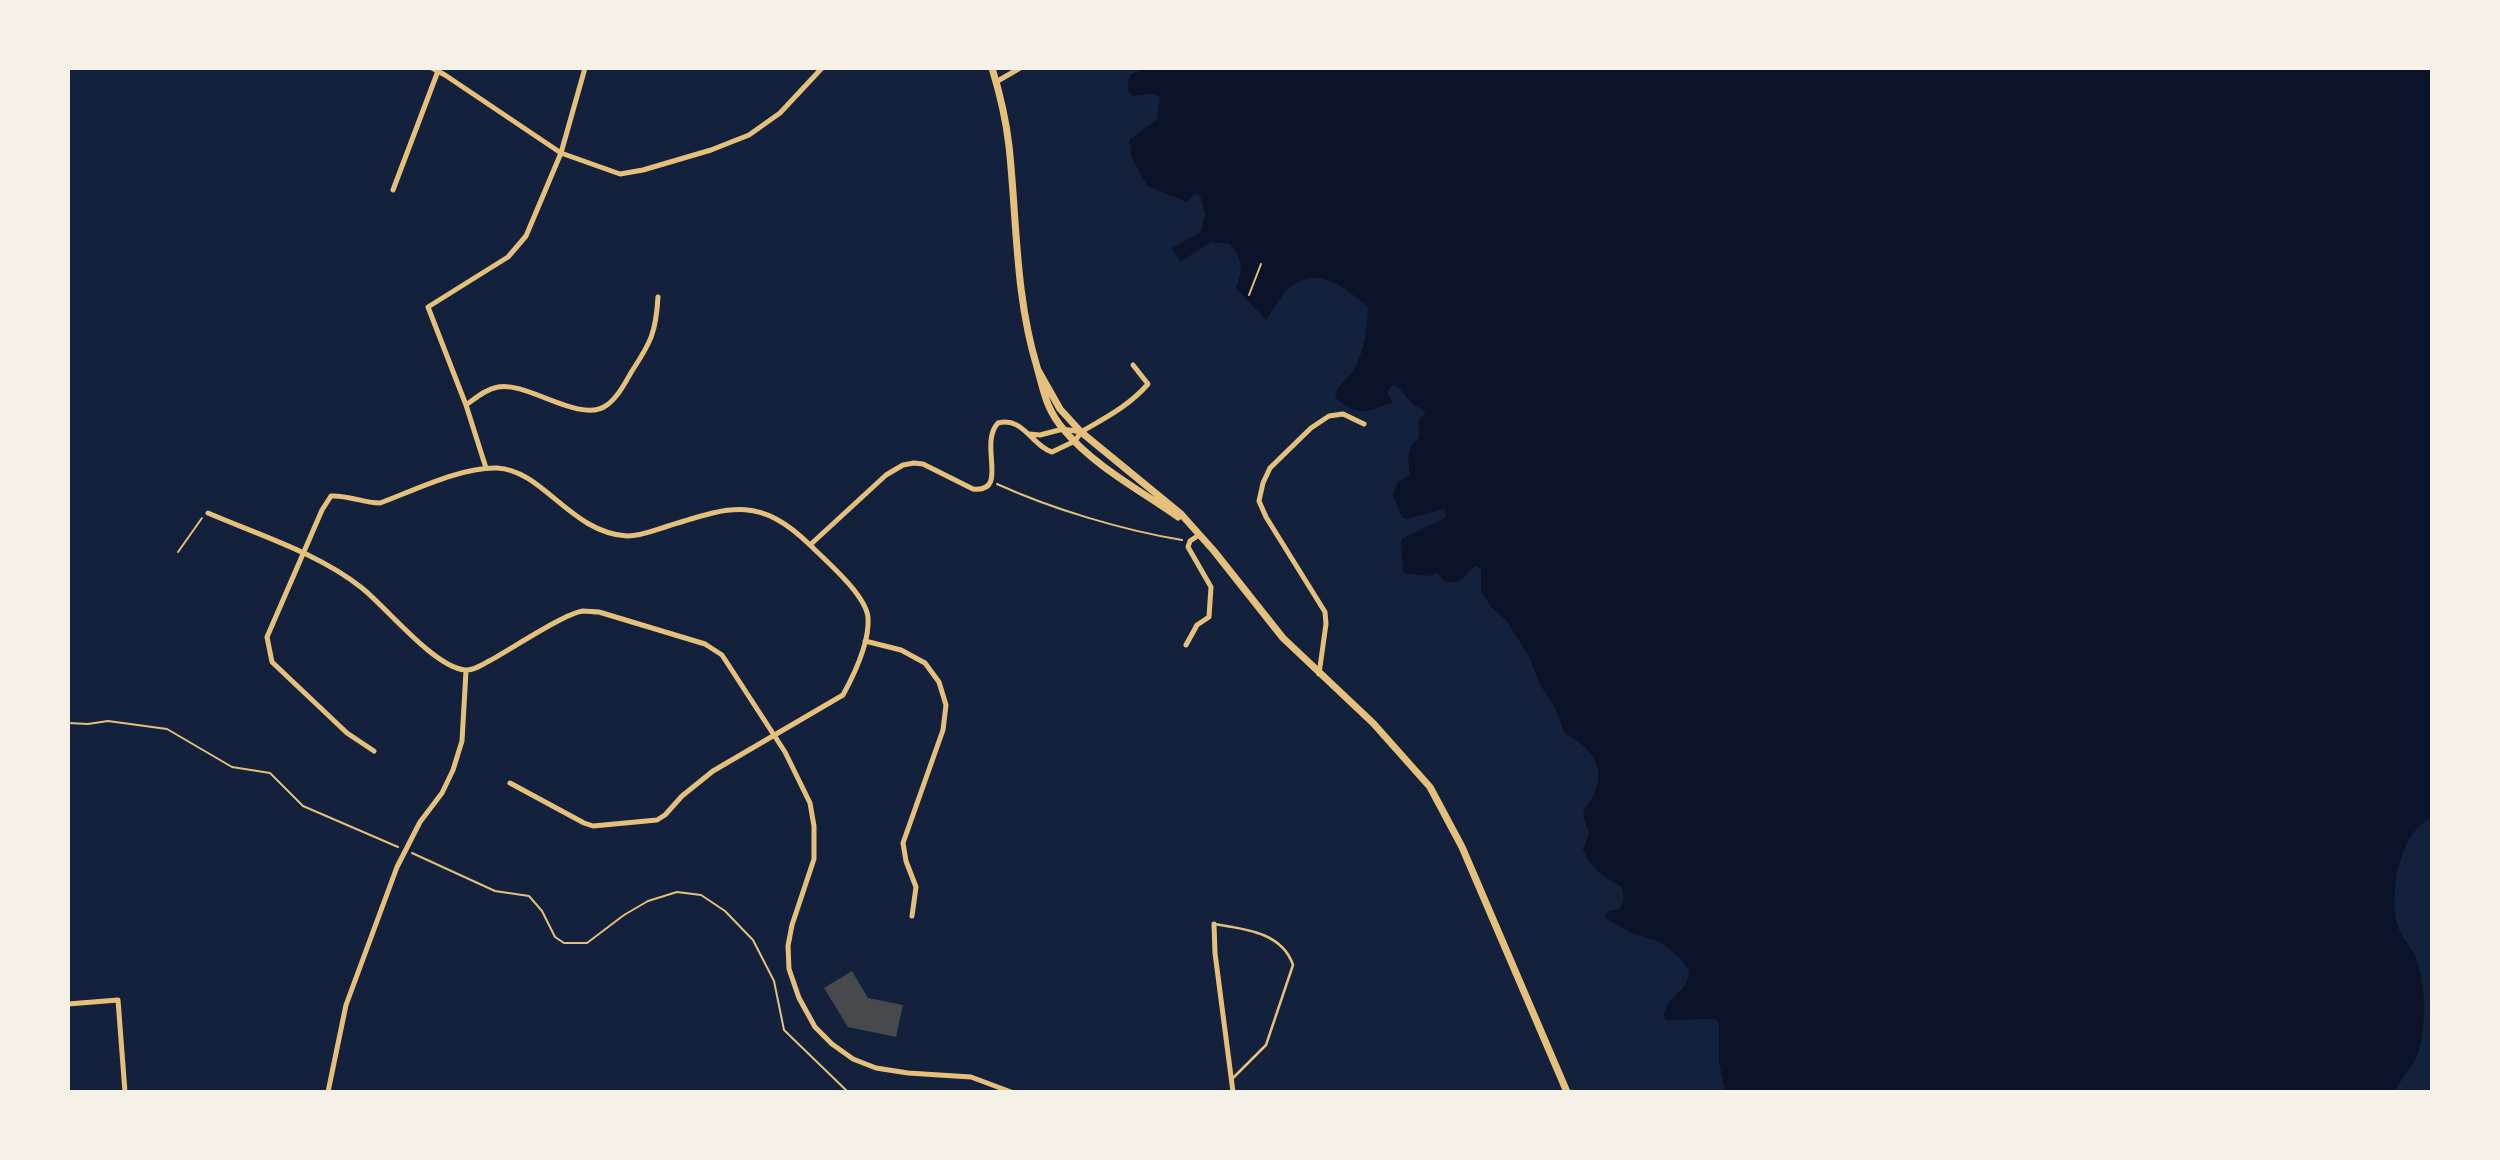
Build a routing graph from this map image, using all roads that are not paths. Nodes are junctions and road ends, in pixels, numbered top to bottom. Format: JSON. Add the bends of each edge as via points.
{"nodes":[{"id":1,"x":585,"y":68,"type":"edge"},
{"id":2,"x":822,"y":68,"type":"edge"},
{"id":3,"x":992,"y":68,"type":"edge"},
{"id":4,"x":1020,"y":68,"type":"edge"},
{"id":5,"x":435,"y":70,"type":"edge"},
{"id":6,"x":996,"y":82,"type":"junction"},
{"id":7,"x":561,"y":153,"type":"junction"},
{"id":8,"x":393,"y":190,"type":"dead end"},
{"id":9,"x":658,"y":297,"type":"dead end"},
{"id":10,"x":1133,"y":365,"type":"dead end"},
{"id":11,"x":1038,"y":370,"type":"junction"},
{"id":12,"x":466,"y":405,"type":"junction"},
{"id":13,"x":1364,"y":425,"type":"dead end"},
{"id":14,"x":1063,"y":429,"type":"junction"},
{"id":15,"x":1081,"y":432,"type":"junction"},
{"id":16,"x":1029,"y":434,"type":"junction"},
{"id":17,"x":1075,"y":441,"type":"junction"},
{"id":18,"x":486,"y":468,"type":"junction"},
{"id":19,"x":208,"y":513,"type":"road end"},
{"id":20,"x":1190,"y":525,"type":"junction"},
{"id":21,"x":1199,"y":534,"type":"junction"},
{"id":22,"x":810,"y":545,"type":"junction"},
{"id":23,"x":304,"y":554,"type":"junction"},
{"id":24,"x":865,"y":641,"type":"junction"},
{"id":25,"x":1186,"y":645,"type":"dead end"},
{"id":26,"x":466,"y":671,"type":"junction"},
{"id":27,"x":1319,"y":674,"type":"junction"},
{"id":28,"x":774,"y":735,"type":"junction"},
{"id":29,"x":374,"y":751,"type":"dead end"},
{"id":30,"x":510,"y":783,"type":"dead end"},
{"id":31,"x":912,"y":916,"type":"dead end"},
{"id":32,"x":1214,"y":924,"type":"joint"},
{"id":33,"x":68,"y":1004,"type":"edge"},
{"id":34,"x":1231,"y":1080,"type":"junction"},
{"id":35,"x":125,"y":1092,"type":"edge"},
{"id":36,"x":328,"y":1092,"type":"edge"},
{"id":37,"x":1011,"y":1092,"type":"edge"},
{"id":38,"x":1233,"y":1092,"type":"edge"},
{"id":39,"x":1567,"y":1092,"type":"edge"}],
"edges":[{"from":1,"to":7,"type":"street"},
{"from":2,"to":7,"type":"street","via":[[760,129],[711,150],[620,174]]},
{"from":3,"to":6,"type":"street"},
{"from":4,"to":6,"type":"street"},
{"from":5,"to":7,"type":"street"},
{"from":5,"to":8,"type":"street"},
{"from":6,"to":11,"type":"street","via":[[1009,145],[1021,301]]},
{"from":7,"to":12,"type":"street","via":[[526,236],[508,257],[428,307]]},
{"from":9,"to":12,"type":"street","via":[[657,326],[649,345],[605,407],[569,406],[507,386],[485,391]]},
{"from":10,"to":15,"type":"street","via":[[1148,384],[1136,398]]},
{"from":11,"to":14,"type":"street","via":[[1042,393]]},
{"from":11,"to":15,"type":"street","via":[[1060,409]]},
{"from":12,"to":18,"type":"street"},
{"from":13,"to":27,"type":"street","via":[[1343,414],[1329,416],[1311,428],[1270,468],[1259,501],[1325,612]]},
{"from":14,"to":15,"type":"street"},
{"from":14,"to":16,"type":"street"},
{"from":14,"to":17,"type":"street"},
{"from":15,"to":17,"type":"street"},
{"from":15,"to":20,"type":"street"},
{"from":16,"to":17,"type":"street","via":[[1052,452]]},
{"from":16,"to":22,"type":"street","via":[[1007,421],[995,426],[989,441],[992,482],[988,487],[973,489],[923,464],[903,466],[886,475]]},
{"from":17,"to":20,"type":"street"},
{"from":18,"to":22,"type":"street","via":[[517,473],[608,533],[648,533],[739,508],[776,518]]},
{"from":18,"to":23,"type":"street","via":[[380,503],[331,496]]},
{"from":19,"to":23,"type":"street"},
{"from":20,"to":21,"type":"street"},
{"from":21,"to":25,"type":"street","via":[[1188,547],[1211,587],[1211,601],[1209,617],[1197,625]]},
{"from":21,"to":27,"type":"street","via":[[1283,638]]},
{"from":22,"to":24,"type":"street","via":[[860,596],[868,616]]},
{"from":23,"to":26,"type":"street","via":[[362,588],[449,666]]},
{"from":23,"to":29,"type":"street","via":[[267,637],[272,662],[347,733]]},
{"from":24,"to":28,"type":"street","via":[[843,695]]},
{"from":24,"to":31,"type":"street","via":[[901,650],[925,663],[939,682],[946,705],[943,730],[903,843],[916,887]]},
{"from":26,"to":28,"type":"street","via":[[569,615],[599,612],[705,644],[722,655]]},
{"from":26,"to":36,"type":"street","via":[[459,751],[442,793],[420,822],[397,867],[348,996]]},
{"from":27,"to":39,"type":"street","via":[[1373,723],[1430,787],[1462,847]]},
{"from":28,"to":30,"type":"street","via":[[713,771],[657,820],[593,826]]},
{"from":28,"to":37,"type":"street","via":[[810,803],[814,826],[814,859],[788,946],[789,969],[799,998],[816,1027],[853,1059],[876,1068],[971,1077]]},
{"from":32,"to":34,"type":"street"},
{"from":32,"to":34,"type":"lane","via":[[1271,938],[1293,965],[1266,1045]]},
{"from":33,"to":35,"type":"street","via":[[118,1000]]},
{"from":34,"to":38,"type":"street"}]}
